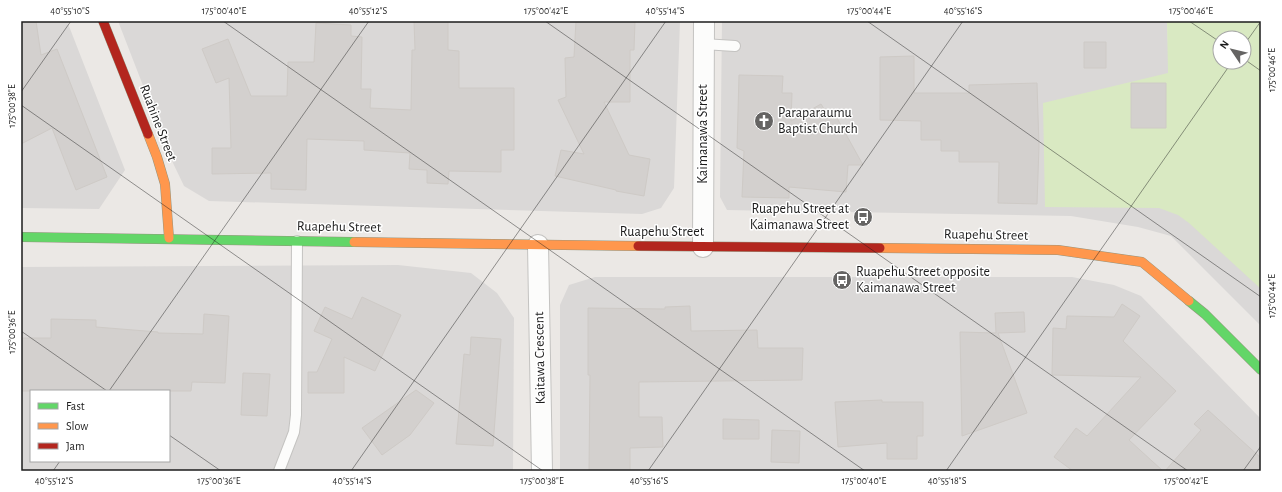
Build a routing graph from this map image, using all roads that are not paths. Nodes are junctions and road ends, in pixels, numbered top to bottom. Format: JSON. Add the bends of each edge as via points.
{"nodes":[{"id":1,"x":103,"y":21,"type":"edge"},
{"id":2,"x":704,"y":21,"type":"edge"},
{"id":3,"x":703,"y":44,"type":"junction"},
{"id":4,"x":735,"y":46,"type":"dead end"},
{"id":5,"x":21,"y":237,"type":"edge"},
{"id":6,"x":169,"y":238,"type":"junction"},
{"id":7,"x":297,"y":241,"type":"junction"},
{"id":8,"x":538,"y":245,"type":"junction"},
{"id":9,"x":703,"y":247,"type":"junction"},
{"id":10,"x":1261,"y":370,"type":"edge"},
{"id":11,"x":279,"y":471,"type":"edge"},
{"id":12,"x":542,"y":471,"type":"edge"}],
"edges":[{"from":1,"to":6,"type":"street","name":"Ruahine Street","via":[[157,157],[165,184]]},
{"from":2,"to":3,"type":"street","name":"Kaimanawa Street"},
{"from":3,"to":4,"type":"lane"},
{"from":3,"to":9,"type":"street","name":"Kaimanawa Street"},
{"from":5,"to":6,"type":"street","name":"Ruapehu Street"},
{"from":6,"to":7,"type":"street","name":"Ruapehu Street"},
{"from":7,"to":8,"type":"street","name":"Ruapehu Street"},
{"from":7,"to":11,"type":"lane","via":[[296,415],[294,432]]},
{"from":8,"to":9,"type":"street","name":"Ruapehu Street"},
{"from":8,"to":12,"type":"street","name":"Kaitawa Crescent"},
{"from":9,"to":10,"type":"street","name":"Ruapehu Street","via":[[1058,250],[1142,262],[1205,314]]}]}
